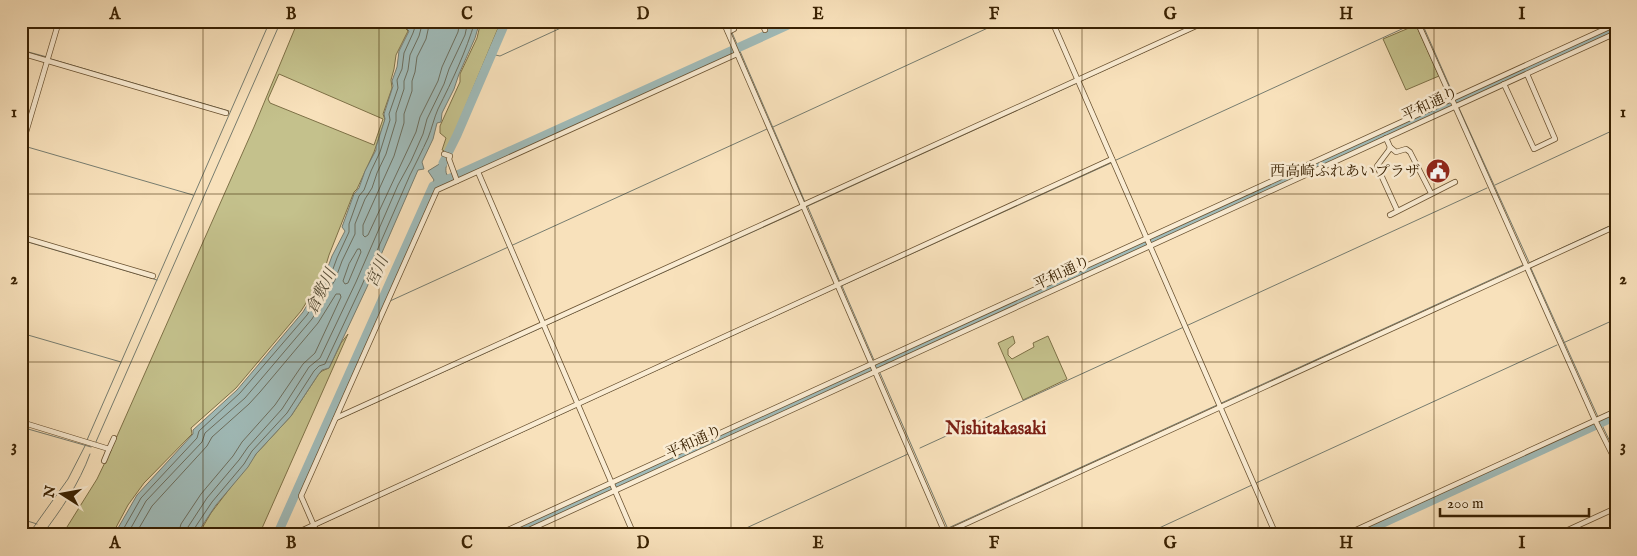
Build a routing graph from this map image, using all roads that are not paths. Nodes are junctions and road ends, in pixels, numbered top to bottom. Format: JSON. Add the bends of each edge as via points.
{"nodes":[{"id":1,"x":59,"y":21,"type":"edge"},
{"id":2,"x":723,"y":21,"type":"edge"},
{"id":3,"x":730,"y":21,"type":"edge"},
{"id":4,"x":761,"y":21,"type":"edge"},
{"id":5,"x":1052,"y":21,"type":"edge"},
{"id":6,"x":1207,"y":21,"type":"edge"},
{"id":7,"x":1417,"y":22,"type":"edge"},
{"id":8,"x":1616,"y":24,"type":"edge"},
{"id":9,"x":765,"y":30,"type":"dead end"},
{"id":10,"x":730,"y":31,"type":"junction"},
{"id":11,"x":1616,"y":34,"type":"edge"},
{"id":12,"x":736,"y":51,"type":"junction"},
{"id":13,"x":21,"y":53,"type":"edge"},
{"id":14,"x":48,"y":59,"type":"junction"},
{"id":15,"x":1527,"y":74,"type":"junction"},
{"id":16,"x":1078,"y":82,"type":"junction"},
{"id":17,"x":1504,"y":84,"type":"junction"},
{"id":18,"x":1453,"y":101,"type":"junction"},
{"id":19,"x":226,"y":113,"type":"dead end"},
{"id":20,"x":1386,"y":138,"type":"junction"},
{"id":21,"x":1390,"y":147,"type":"junction"},
{"id":22,"x":21,"y":149,"type":"edge"},
{"id":23,"x":446,"y":155,"type":"dead end"},
{"id":24,"x":1113,"y":161,"type":"junction"},
{"id":25,"x":478,"y":172,"type":"junction"},
{"id":26,"x":456,"y":178,"type":"junction"},
{"id":27,"x":1455,"y":182,"type":"dead end"},
{"id":28,"x":1431,"y":193,"type":"junction"},
{"id":29,"x":804,"y":205,"type":"junction"},
{"id":30,"x":1397,"y":210,"type":"junction"},
{"id":31,"x":1390,"y":215,"type":"dead end"},
{"id":32,"x":1616,"y":226,"type":"edge"},
{"id":33,"x":21,"y":237,"type":"edge"},
{"id":34,"x":1148,"y":242,"type":"junction"},
{"id":35,"x":1527,"y":265,"type":"junction"},
{"id":36,"x":153,"y":276,"type":"dead end"},
{"id":37,"x":840,"y":284,"type":"junction"},
{"id":38,"x":543,"y":325,"type":"junction"},
{"id":39,"x":873,"y":362,"type":"junction"},
{"id":40,"x":877,"y":372,"type":"junction"},
{"id":41,"x":1220,"y":405,"type":"junction"},
{"id":42,"x":578,"y":406,"type":"junction"},
{"id":43,"x":1616,"y":411,"type":"edge"},
{"id":44,"x":335,"y":419,"type":"junction"},
{"id":45,"x":1597,"y":420,"type":"junction"},
{"id":46,"x":21,"y":422,"type":"edge"},
{"id":47,"x":114,"y":438,"type":"dead end"},
{"id":48,"x":109,"y":449,"type":"junction"},
{"id":49,"x":104,"y":461,"type":"dead end"},
{"id":50,"x":1616,"y":462,"type":"edge"},
{"id":51,"x":612,"y":483,"type":"junction"},
{"id":52,"x":615,"y":490,"type":"junction"},
{"id":53,"x":1616,"y":508,"type":"edge"},
{"id":54,"x":314,"y":527,"type":"junction"},
{"id":55,"x":946,"y":533,"type":"edge"},
{"id":56,"x":292,"y":535,"type":"edge"},
{"id":57,"x":318,"y":535,"type":"edge"},
{"id":58,"x":497,"y":535,"type":"edge"},
{"id":59,"x":518,"y":535,"type":"edge"},
{"id":60,"x":634,"y":535,"type":"edge"},
{"id":61,"x":1276,"y":535,"type":"edge"},
{"id":62,"x":1345,"y":535,"type":"edge"},
{"id":63,"x":1557,"y":535,"type":"edge"}],
"edges":[{"from":1,"to":14,"type":"street"},
{"from":2,"to":10,"type":"street"},
{"from":3,"to":10,"type":"street"},
{"from":4,"to":9,"type":"street"},
{"from":5,"to":16,"type":"street"},
{"from":6,"to":16,"type":"street"},
{"from":7,"to":18,"type":"street"},
{"from":8,"to":18,"type":"street"},
{"from":10,"to":12,"type":"street"},
{"from":11,"to":15,"type":"street","name":"平和通り"},
{"from":12,"to":25,"type":"street"},
{"from":12,"to":29,"type":"street"},
{"from":13,"to":14,"type":"street"},
{"from":14,"to":19,"type":"street"},
{"from":14,"to":22,"type":"street"},
{"from":15,"to":17,"type":"street","name":"平和通り"},
{"from":15,"to":17,"type":"street","via":[[1555,139],[1534,149]]},
{"from":16,"to":24,"type":"street"},
{"from":16,"to":29,"type":"street"},
{"from":17,"to":18,"type":"street","name":"平和通り"},
{"from":18,"to":20,"type":"street","name":"平和通り"},
{"from":18,"to":34,"type":"street"},
{"from":18,"to":35,"type":"street"},
{"from":20,"to":21,"type":"street"},
{"from":20,"to":34,"type":"street","name":"平和通り"},
{"from":21,"to":28,"type":"street","via":[[1396,152],[1406,149],[1410,152]]},
{"from":21,"to":30,"type":"street","via":[[1377,166]]},
{"from":23,"to":26,"type":"street","via":[[450,156]]},
{"from":24,"to":34,"type":"street"},
{"from":24,"to":37,"type":"street"},
{"from":25,"to":26,"type":"street"},
{"from":25,"to":38,"type":"street"},
{"from":26,"to":44,"type":"street","via":[[437,190]]},
{"from":27,"to":28,"type":"street"},
{"from":28,"to":30,"type":"street"},
{"from":29,"to":37,"type":"street"},
{"from":29,"to":38,"type":"street"},
{"from":30,"to":31,"type":"street"},
{"from":32,"to":35,"type":"street"},
{"from":33,"to":36,"type":"street"},
{"from":34,"to":39,"type":"street"},
{"from":34,"to":40,"type":"street","name":"平和通り"},
{"from":34,"to":41,"type":"street"},
{"from":35,"to":41,"type":"street"},
{"from":35,"to":45,"type":"street"},
{"from":37,"to":39,"type":"street"},
{"from":37,"to":42,"type":"street"},
{"from":38,"to":42,"type":"street"},
{"from":38,"to":44,"type":"street"},
{"from":39,"to":40,"type":"street"},
{"from":39,"to":51,"type":"street"},
{"from":40,"to":52,"type":"street","name":"平和通り"},
{"from":40,"to":55,"type":"street"},
{"from":41,"to":55,"type":"street"},
{"from":41,"to":61,"type":"street"},
{"from":42,"to":51,"type":"street"},
{"from":42,"to":54,"type":"street"},
{"from":43,"to":45,"type":"street"},
{"from":44,"to":54,"type":"street","via":[[301,496]]},
{"from":45,"to":50,"type":"street"},
{"from":45,"to":62,"type":"street"},
{"from":46,"to":48,"type":"street"},
{"from":47,"to":48,"type":"street"},
{"from":48,"to":49,"type":"street"},
{"from":51,"to":52,"type":"street"},
{"from":51,"to":58,"type":"street"},
{"from":52,"to":59,"type":"street","name":"平和通り"},
{"from":52,"to":60,"type":"street"},
{"from":53,"to":63,"type":"street"},
{"from":54,"to":56,"type":"street"},
{"from":54,"to":57,"type":"street"}]}
